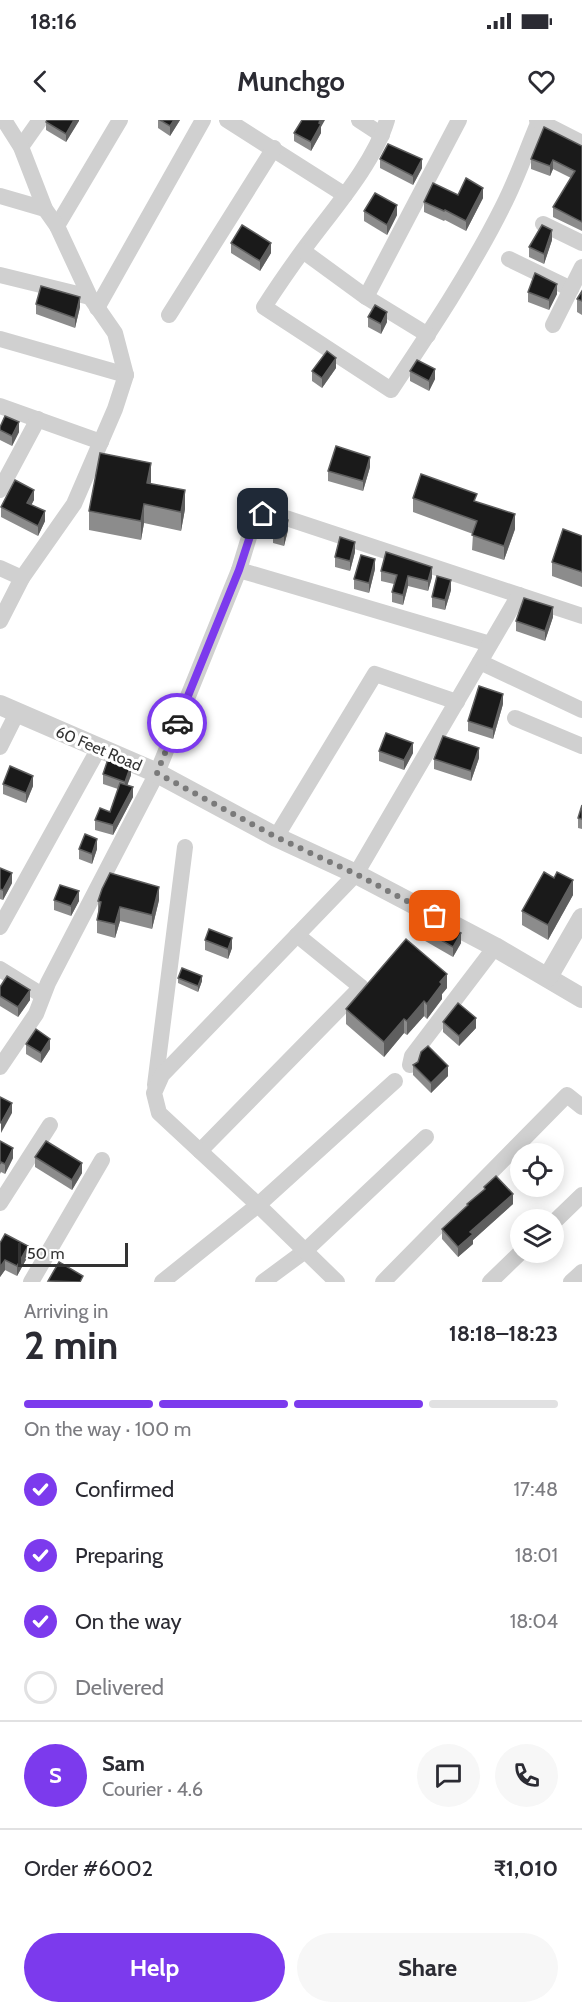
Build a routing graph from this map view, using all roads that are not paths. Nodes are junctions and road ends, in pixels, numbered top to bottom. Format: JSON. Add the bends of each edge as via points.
{"nodes":[{"id":1,"x":4,"y":120,"type":"edge"},
{"id":2,"x":40,"y":120,"type":"edge"},
{"id":3,"x":120,"y":120,"type":"edge"},
{"id":4,"x":203,"y":120,"type":"edge"},
{"id":5,"x":226,"y":120,"type":"edge"},
{"id":6,"x":359,"y":120,"type":"edge"},
{"id":7,"x":459,"y":120,"type":"edge"},
{"id":8,"x":543,"y":121,"type":"edge"},
{"id":9,"x":384,"y":127,"type":"edge"},
{"id":10,"x":582,"y":143,"type":"edge"},
{"id":11,"x":21,"y":147,"type":"junction"},
{"id":12,"x":274,"y":148,"type":"junction"},
{"id":13,"x":0,"y":195,"type":"edge"},
{"id":14,"x":345,"y":195,"type":"junction"},
{"id":15,"x":45,"y":209,"type":"junction"},
{"id":16,"x":543,"y":224,"type":"edge"},
{"id":17,"x":57,"y":226,"type":"junction"},
{"id":18,"x":582,"y":243,"type":"edge"},
{"id":19,"x":303,"y":251,"type":"junction"},
{"id":20,"x":509,"y":259,"type":"dead end"},
{"id":21,"x":582,"y":267,"type":"edge"},
{"id":22,"x":0,"y":274,"type":"edge"},
{"id":23,"x":571,"y":289,"type":"junction"},
{"id":24,"x":366,"y":297,"type":"junction"},
{"id":25,"x":94,"y":303,"type":"junction"},
{"id":26,"x":169,"y":315,"type":"dead end"},
{"id":27,"x":553,"y":325,"type":"dead end"},
{"id":28,"x":428,"y":335,"type":"junction"},
{"id":29,"x":0,"y":339,"type":"edge"},
{"id":30,"x":126,"y":375,"type":"junction"},
{"id":31,"x":0,"y":406,"type":"edge"},
{"id":32,"x":38,"y":419,"type":"junction"},
{"id":33,"x":101,"y":442,"type":"junction"},
{"id":34,"x":0,"y":490,"type":"edge"},
{"id":35,"x":0,"y":568,"type":"edge"},
{"id":36,"x":239,"y":570,"type":"junction"},
{"id":37,"x":22,"y":578,"type":"junction"},
{"id":38,"x":519,"y":595,"type":"junction"},
{"id":39,"x":582,"y":616,"type":"edge"},
{"id":40,"x":0,"y":621,"type":"edge"},
{"id":41,"x":490,"y":644,"type":"junction"},
{"id":42,"x":480,"y":662,"type":"junction"},
{"id":43,"x":457,"y":702,"type":"junction"},
{"id":44,"x":9,"y":709,"type":"edge"},
{"id":45,"x":582,"y":710,"type":"edge"},
{"id":46,"x":515,"y":718,"type":"dead end"},
{"id":47,"x":582,"y":746,"type":"edge"},
{"id":48,"x":0,"y":747,"type":"edge"},
{"id":49,"x":99,"y":748,"type":"junction"},
{"id":50,"x":157,"y":773,"type":"junction"},
{"id":51,"x":276,"y":837,"type":"junction"},
{"id":52,"x":185,"y":847,"type":"dead end"},
{"id":53,"x":356,"y":874,"type":"junction"},
{"id":54,"x":582,"y":918,"type":"edge"},
{"id":55,"x":0,"y":927,"type":"edge"},
{"id":56,"x":297,"y":935,"type":"junction"},
{"id":57,"x":495,"y":947,"type":"junction"},
{"id":58,"x":0,"y":969,"type":"edge"},
{"id":59,"x":548,"y":977,"type":"junction"},
{"id":60,"x":42,"y":995,"type":"junction"},
{"id":61,"x":582,"y":998,"type":"edge"},
{"id":62,"x":410,"y":1065,"type":"dead end"},
{"id":63,"x":0,"y":1067,"type":"edge"},
{"id":64,"x":395,"y":1081,"type":"dead end"},
{"id":65,"x":154,"y":1093,"type":"junction"},
{"id":66,"x":582,"y":1107,"type":"edge"},
{"id":67,"x":50,"y":1125,"type":"dead end"},
{"id":68,"x":426,"y":1137,"type":"dead end"},
{"id":69,"x":200,"y":1151,"type":"junction"},
{"id":70,"x":102,"y":1160,"type":"dead end"},
{"id":71,"x":582,"y":1196,"type":"edge"},
{"id":72,"x":0,"y":1203,"type":"edge"},
{"id":73,"x":258,"y":1205,"type":"junction"},
{"id":74,"x":564,"y":1213,"type":"edge"},
{"id":75,"x":305,"y":1251,"type":"junction"},
{"id":76,"x":510,"y":1263,"type":"edge"},
{"id":77,"x":582,"y":1272,"type":"edge"},
{"id":78,"x":31,"y":1282,"type":"edge"},
{"id":79,"x":162,"y":1282,"type":"edge"},
{"id":80,"x":263,"y":1282,"type":"edge"},
{"id":81,"x":337,"y":1282,"type":"edge"},
{"id":82,"x":383,"y":1282,"type":"edge"},
{"id":83,"x":490,"y":1282,"type":"edge"},
{"id":84,"x":571,"y":1282,"type":"edge"}],
"edges":[{"from":1,"to":11,"type":"street"},
{"from":2,"to":11,"type":"street"},
{"from":3,"to":17,"type":"street"},
{"from":4,"to":25,"type":"street"},
{"from":5,"to":12,"type":"street"},
{"from":6,"to":9,"type":"street"},
{"from":7,"to":24,"type":"street"},
{"from":8,"to":10,"type":"street"},
{"from":8,"to":28,"type":"street","via":[[504,204]]},
{"from":9,"to":14,"type":"street"},
{"from":11,"to":15,"type":"street"},
{"from":12,"to":14,"type":"street"},
{"from":12,"to":26,"type":"street"},
{"from":13,"to":15,"type":"street"},
{"from":14,"to":19,"type":"street"},
{"from":15,"to":17,"type":"street"},
{"from":16,"to":18,"type":"street"},
{"from":17,"to":25,"type":"street"},
{"from":19,"to":24,"type":"street"},
{"from":19,"to":28,"type":"street","via":[[264,307],[392,390]]},
{"from":20,"to":23,"type":"street"},
{"from":21,"to":23,"type":"street"},
{"from":22,"to":25,"type":"street"},
{"from":23,"to":27,"type":"street"},
{"from":24,"to":28,"type":"street"},
{"from":25,"to":30,"type":"street","via":[[115,333]]},
{"from":29,"to":30,"type":"street"},
{"from":30,"to":33,"type":"street"},
{"from":31,"to":32,"type":"street"},
{"from":32,"to":33,"type":"street"},
{"from":32,"to":34,"type":"street"},
{"from":33,"to":37,"type":"street","via":[[74,504]]},
{"from":35,"to":37,"type":"street"},
{"from":36,"to":38,"type":"street","via":[[254,524],[263,514],[275,515]]},
{"from":36,"to":41,"type":"street"},
{"from":36,"to":50,"type":"street"},
{"from":37,"to":40,"type":"street"},
{"from":38,"to":39,"type":"street"},
{"from":38,"to":41,"type":"street"},
{"from":41,"to":42,"type":"street"},
{"from":42,"to":43,"type":"street"},
{"from":42,"to":45,"type":"street"},
{"from":43,"to":51,"type":"street","via":[[375,674]]},
{"from":43,"to":53,"type":"street"},
{"from":44,"to":48,"type":"street"},
{"from":44,"to":49,"type":"street","name":"60 Feet Road"},
{"from":46,"to":47,"type":"street"},
{"from":49,"to":50,"type":"street","name":"60 Feet Road"},
{"from":49,"to":55,"type":"street"},
{"from":50,"to":51,"type":"street","name":"60 Feet Road"},
{"from":50,"to":60,"type":"street"},
{"from":51,"to":53,"type":"street","name":"60 Feet Road"},
{"from":52,"to":65,"type":"street"},
{"from":53,"to":56,"type":"street"},
{"from":53,"to":57,"type":"street","name":"60 Feet Road"},
{"from":54,"to":59,"type":"street"},
{"from":56,"to":65,"type":"street","via":[[162,1075]]},
{"from":56,"to":69,"type":"street","via":[[361,987]]},
{"from":57,"to":59,"type":"street","name":"60 Feet Road"},
{"from":57,"to":62,"type":"street","via":[[412,1056]]},
{"from":58,"to":60,"type":"street"},
{"from":59,"to":61,"type":"street","name":"60 Feet Road"},
{"from":60,"to":63,"type":"street","via":[[36,1014]]},
{"from":64,"to":73,"type":"street"},
{"from":65,"to":69,"type":"street","via":[[159,1113]]},
{"from":66,"to":82,"type":"street","via":[[567,1095]]},
{"from":67,"to":72,"type":"street"},
{"from":68,"to":75,"type":"street"},
{"from":69,"to":73,"type":"street"},
{"from":70,"to":78,"type":"street"},
{"from":71,"to":74,"type":"street"},
{"from":73,"to":75,"type":"street"},
{"from":73,"to":79,"type":"street"},
{"from":75,"to":80,"type":"street"},
{"from":75,"to":81,"type":"street"},
{"from":76,"to":83,"type":"street"},
{"from":77,"to":84,"type":"street"}]}
